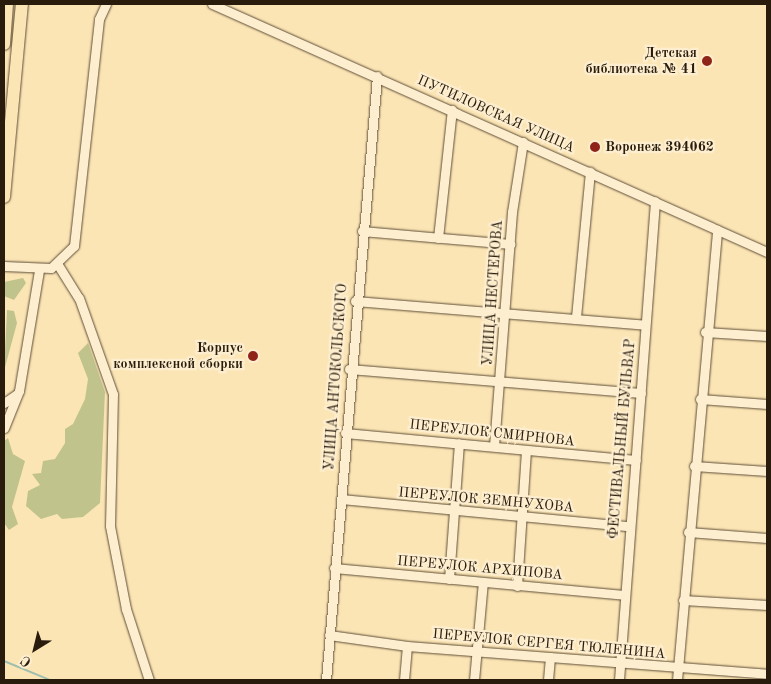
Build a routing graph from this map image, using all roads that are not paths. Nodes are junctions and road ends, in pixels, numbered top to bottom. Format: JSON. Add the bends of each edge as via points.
{"nodes":[{"id":1,"x":7,"y":4,"type":"edge"},
{"id":2,"x":22,"y":4,"type":"edge"},
{"id":3,"x":106,"y":4,"type":"edge"},
{"id":4,"x":212,"y":4,"type":"edge"},
{"id":5,"x":4,"y":44,"type":"edge"},
{"id":6,"x":377,"y":76,"type":"junction"},
{"id":7,"x":452,"y":110,"type":"junction"},
{"id":8,"x":523,"y":142,"type":"junction"},
{"id":9,"x":590,"y":172,"type":"junction"},
{"id":10,"x":4,"y":197,"type":"edge"},
{"id":11,"x":656,"y":201,"type":"junction"},
{"id":12,"x":717,"y":230,"type":"junction"},
{"id":13,"x":362,"y":231,"type":"junction"},
{"id":14,"x":438,"y":238,"type":"junction"},
{"id":15,"x":510,"y":244,"type":"junction"},
{"id":16,"x":767,"y":252,"type":"edge"},
{"id":17,"x":58,"y":265,"type":"junction"},
{"id":18,"x":4,"y":266,"type":"edge"},
{"id":19,"x":39,"y":270,"type":"junction"},
{"id":20,"x":355,"y":301,"type":"junction"},
{"id":21,"x":504,"y":313,"type":"junction"},
{"id":22,"x":576,"y":317,"type":"junction"},
{"id":23,"x":645,"y":325,"type":"junction"},
{"id":24,"x":705,"y":332,"type":"junction"},
{"id":25,"x":767,"y":336,"type":"edge"},
{"id":26,"x":349,"y":369,"type":"junction"},
{"id":27,"x":502,"y":380,"type":"junction"},
{"id":28,"x":19,"y":392,"type":"junction"},
{"id":29,"x":641,"y":393,"type":"junction"},
{"id":30,"x":700,"y":399,"type":"junction"},
{"id":31,"x":4,"y":403,"type":"edge"},
{"id":32,"x":767,"y":404,"type":"edge"},
{"id":33,"x":4,"y":428,"type":"edge"},
{"id":34,"x":345,"y":433,"type":"junction"},
{"id":35,"x":459,"y":443,"type":"junction"},
{"id":36,"x":494,"y":446,"type":"junction"},
{"id":37,"x":526,"y":452,"type":"junction"},
{"id":38,"x":636,"y":460,"type":"junction"},
{"id":39,"x":694,"y":466,"type":"junction"},
{"id":40,"x":767,"y":471,"type":"edge"},
{"id":41,"x":341,"y":499,"type":"junction"},
{"id":42,"x":455,"y":511,"type":"junction"},
{"id":43,"x":522,"y":518,"type":"junction"},
{"id":44,"x":629,"y":526,"type":"junction"},
{"id":45,"x":688,"y":532,"type":"junction"},
{"id":46,"x":767,"y":538,"type":"edge"},
{"id":47,"x":334,"y":568,"type":"junction"},
{"id":48,"x":449,"y":579,"type":"junction"},
{"id":49,"x":484,"y":582,"type":"junction"},
{"id":50,"x":517,"y":586,"type":"junction"},
{"id":51,"x":624,"y":595,"type":"junction"},
{"id":52,"x":683,"y":600,"type":"junction"},
{"id":53,"x":767,"y":605,"type":"edge"},
{"id":54,"x":329,"y":635,"type":"junction"},
{"id":55,"x":407,"y":646,"type":"junction"},
{"id":56,"x":478,"y":650,"type":"junction"},
{"id":57,"x":550,"y":657,"type":"junction"},
{"id":58,"x":621,"y":664,"type":"junction"},
{"id":59,"x":677,"y":669,"type":"junction"},
{"id":60,"x":767,"y":674,"type":"edge"},
{"id":61,"x":149,"y":680,"type":"edge"},
{"id":62,"x":326,"y":680,"type":"edge"},
{"id":63,"x":404,"y":680,"type":"edge"},
{"id":64,"x":474,"y":680,"type":"edge"},
{"id":65,"x":548,"y":680,"type":"edge"},
{"id":66,"x":620,"y":680,"type":"edge"},
{"id":67,"x":677,"y":680,"type":"edge"}],
"edges":[{"from":1,"to":5,"type":"highway"},
{"from":2,"to":10,"type":"highway"},
{"from":3,"to":17,"type":"street","via":[[99,19],[77,237]]},
{"from":4,"to":6,"type":"street","name":"ПУТИЛОВСКАЯ УЛИЦА"},
{"from":6,"to":7,"type":"street","name":"ПУТИЛОВСКАЯ УЛИЦА"},
{"from":6,"to":13,"type":"street","name":"УЛИЦА АНТОКОЛЬСКОГО"},
{"from":7,"to":8,"type":"street","name":"ПУТИЛОВСКАЯ УЛИЦА"},
{"from":7,"to":14,"type":"street"},
{"from":8,"to":9,"type":"street","name":"ПУТИЛОВСКАЯ УЛИЦА"},
{"from":8,"to":15,"type":"street","name":"УЛИЦА НЕСТЕРОВА"},
{"from":9,"to":11,"type":"street","name":"ПУТИЛОВСКАЯ УЛИЦА"},
{"from":9,"to":22,"type":"street"},
{"from":11,"to":12,"type":"street","name":"ПУТИЛОВСКАЯ УЛИЦА"},
{"from":11,"to":23,"type":"street","name":"ФЕСТИВАЛЬНЫЙ БУЛЬВАР"},
{"from":12,"to":16,"type":"street","name":"ПУТИЛОВСКАЯ УЛИЦА"},
{"from":12,"to":24,"type":"street"},
{"from":13,"to":14,"type":"street"},
{"from":13,"to":20,"type":"street","name":"УЛИЦА АНТОКОЛЬСКОГО"},
{"from":14,"to":15,"type":"street"},
{"from":15,"to":21,"type":"street","name":"УЛИЦА НЕСТЕРОВА"},
{"from":17,"to":19,"type":"street"},
{"from":17,"to":61,"type":"street","via":[[79,298],[113,394],[110,526],[126,610]]},
{"from":18,"to":19,"type":"street"},
{"from":19,"to":28,"type":"street"},
{"from":20,"to":21,"type":"street"},
{"from":20,"to":26,"type":"street","name":"УЛИЦА АНТОКОЛЬСКОГО"},
{"from":21,"to":22,"type":"street"},
{"from":21,"to":27,"type":"street","name":"УЛИЦА НЕСТЕРОВА"},
{"from":22,"to":23,"type":"street"},
{"from":23,"to":29,"type":"street","name":"ФЕСТИВАЛЬНЫЙ БУЛЬВАР"},
{"from":24,"to":25,"type":"street"},
{"from":24,"to":30,"type":"street"},
{"from":26,"to":27,"type":"street"},
{"from":26,"to":34,"type":"street","name":"УЛИЦА АНТОКОЛЬСКОГО"},
{"from":27,"to":29,"type":"street"},
{"from":27,"to":36,"type":"street","name":"УЛИЦА НЕСТЕРОВА"},
{"from":28,"to":31,"type":"street"},
{"from":28,"to":33,"type":"street"},
{"from":29,"to":38,"type":"street","name":"ФЕСТИВАЛЬНЫЙ БУЛЬВАР"},
{"from":30,"to":32,"type":"street"},
{"from":30,"to":39,"type":"street"},
{"from":34,"to":35,"type":"street","name":"ПЕРЕУЛОК СМИРНОВА"},
{"from":34,"to":41,"type":"street","name":"УЛИЦА АНТОКОЛЬСКОГО"},
{"from":35,"to":36,"type":"street","name":"ПЕРЕУЛОК СМИРНОВА"},
{"from":35,"to":42,"type":"street"},
{"from":36,"to":37,"type":"street","name":"ПЕРЕУЛОК СМИРНОВА"},
{"from":37,"to":38,"type":"street","name":"ПЕРЕУЛОК СМИРНОВА"},
{"from":37,"to":43,"type":"street"},
{"from":38,"to":44,"type":"street","name":"ФЕСТИВАЛЬНЫЙ БУЛЬВАР"},
{"from":39,"to":40,"type":"street"},
{"from":39,"to":45,"type":"street"},
{"from":41,"to":42,"type":"street","name":"ПЕРЕУЛОК ЗЕМНУХОВА"},
{"from":41,"to":47,"type":"street","name":"УЛИЦА АНТОКОЛЬСКОГО"},
{"from":42,"to":43,"type":"street","name":"ПЕРЕУЛОК ЗЕМНУХОВА"},
{"from":42,"to":48,"type":"street"},
{"from":43,"to":44,"type":"street","name":"ПЕРЕУЛОК ЗЕМНУХОВА"},
{"from":43,"to":50,"type":"street"},
{"from":44,"to":51,"type":"street","name":"ФЕСТИВАЛЬНЫЙ БУЛЬВАР"},
{"from":45,"to":46,"type":"street"},
{"from":45,"to":52,"type":"street"},
{"from":47,"to":48,"type":"street","name":"ПЕРЕУЛОК АРХИПОВА"},
{"from":47,"to":54,"type":"street","name":"УЛИЦА АНТОКОЛЬСКОГО"},
{"from":48,"to":49,"type":"street","name":"ПЕРЕУЛОК АРХИПОВА"},
{"from":49,"to":50,"type":"street","name":"ПЕРЕУЛОК АРХИПОВА"},
{"from":49,"to":56,"type":"street"},
{"from":50,"to":51,"type":"street","name":"ПЕРЕУЛОК АРХИПОВА"},
{"from":51,"to":58,"type":"street","name":"ФЕСТИВАЛЬНЫЙ БУЛЬВАР"},
{"from":52,"to":53,"type":"street"},
{"from":52,"to":59,"type":"street"},
{"from":54,"to":55,"type":"street","name":"ПЕРЕУЛОК СЕРГЕЯ ТЮЛЕНИНА"},
{"from":54,"to":62,"type":"street","name":"УЛИЦА АНТОКОЛЬСКОГО"},
{"from":55,"to":56,"type":"street","name":"ПЕРЕУЛОК СЕРГЕЯ ТЮЛЕНИНА"},
{"from":55,"to":63,"type":"street"},
{"from":56,"to":57,"type":"street","name":"ПЕРЕУЛОК СЕРГЕЯ ТЮЛЕНИНА"},
{"from":56,"to":64,"type":"street"},
{"from":57,"to":58,"type":"street","name":"ПЕРЕУЛОК СЕРГЕЯ ТЮЛЕНИНА"},
{"from":57,"to":65,"type":"street"},
{"from":58,"to":59,"type":"street","name":"ПЕРЕУЛОК СЕРГЕЯ ТЮЛЕНИНА"},
{"from":58,"to":66,"type":"street","name":"ФЕСТИВАЛЬНЫЙ БУЛЬВАР"},
{"from":59,"to":60,"type":"street","name":"ПЕРЕУЛОК СЕРГЕЯ ТЮЛЕНИНА"},
{"from":59,"to":67,"type":"street"}]}
